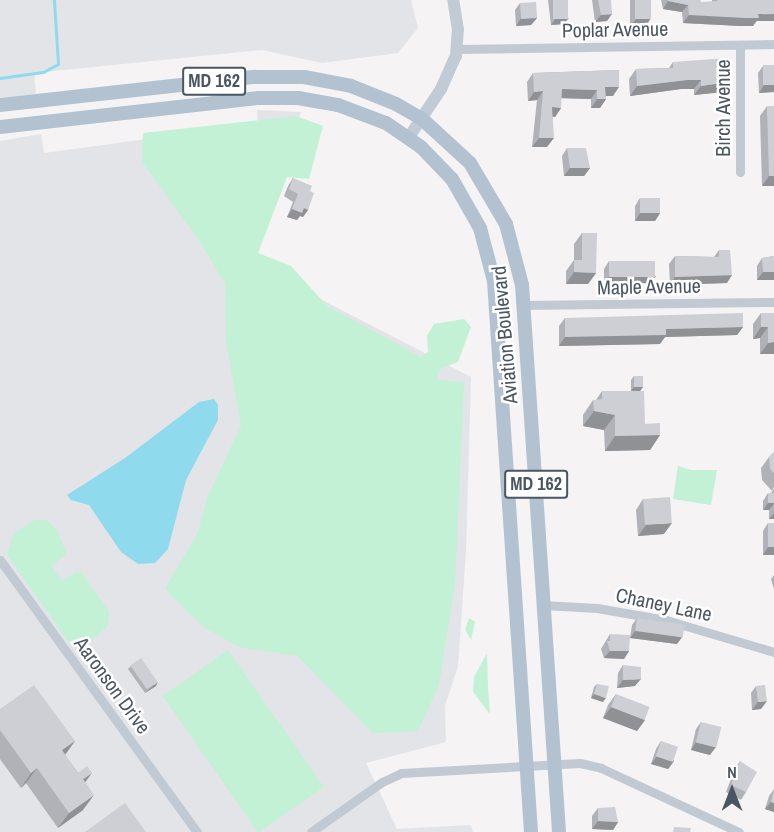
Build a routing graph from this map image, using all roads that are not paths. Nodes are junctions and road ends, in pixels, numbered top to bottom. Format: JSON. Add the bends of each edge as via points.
{"nodes":[{"id":1,"x":453,"y":0,"type":"edge"},
{"id":2,"x":774,"y":44,"type":"edge"},
{"id":3,"x":740,"y":45,"type":"junction"},
{"id":4,"x":458,"y":49,"type":"junction"},
{"id":5,"x":99,"y":94,"type":"junction"},
{"id":6,"x":0,"y":105,"type":"edge"},
{"id":7,"x":82,"y":118,"type":"junction"},
{"id":8,"x":422,"y":119,"type":"junction"},
{"id":9,"x":0,"y":127,"type":"edge"},
{"id":10,"x":409,"y":137,"type":"junction"},
{"id":11,"x":740,"y":172,"type":"dead end"},
{"id":12,"x":774,"y":302,"type":"edge"},
{"id":13,"x":524,"y":305,"type":"junction"},
{"id":14,"x":0,"y":560,"type":"edge"},
{"id":15,"x":543,"y":605,"type":"junction"},
{"id":16,"x":774,"y":652,"type":"edge"},
{"id":17,"x":554,"y":764,"type":"junction"},
{"id":18,"x":527,"y":765,"type":"junction"},
{"id":19,"x":197,"y":832,"type":"edge"},
{"id":20,"x":311,"y":832,"type":"edge"},
{"id":21,"x":531,"y":832,"type":"edge"},
{"id":22,"x":559,"y":832,"type":"edge"},
{"id":23,"x":739,"y":832,"type":"edge"}],
"edges":[{"from":1,"to":4,"type":"main road"},
{"from":2,"to":3,"type":"street","name":"Poplar Avenue"},
{"from":3,"to":4,"type":"street","name":"Poplar Avenue"},
{"from":3,"to":11,"type":"street","name":"Birch Avenue"},
{"from":4,"to":8,"type":"main road","via":[[446,79]]},
{"from":5,"to":6,"type":"main road","name":"Aviation Boulevard","number":"MD 162"},
{"from":5,"to":7,"type":"main road"},
{"from":5,"to":8,"type":"main road","name":"Aviation Boulevard","number":"MD 162","via":[[255,77],[304,77],[369,92]]},
{"from":7,"to":9,"type":"main road","name":"Aviation Boulevard","number":"MD 162"},
{"from":7,"to":10,"type":"main road","name":"Aviation Boulevard","number":"MD 162","via":[[286,97],[353,110]]},
{"from":8,"to":10,"type":"main road"},
{"from":8,"to":13,"type":"main road","name":"Aviation Boulevard","number":"MD 162","via":[[470,163],[494,200],[516,255]]},
{"from":10,"to":18,"type":"main road","name":"Aviation Boulevard","number":"MD 162","via":[[434,159],[464,196],[492,264]]},
{"from":12,"to":13,"type":"street","name":"Maple Avenue"},
{"from":13,"to":15,"type":"main road","name":"Aviation Boulevard","number":"MD 162"},
{"from":14,"to":19,"type":"street","name":"Aaronson Drive"},
{"from":15,"to":16,"type":"street","name":"Chaney Lane","via":[[587,607],[666,620]]},
{"from":15,"to":17,"type":"main road","name":"Aviation Boulevard","number":"MD 162"},
{"from":17,"to":18,"type":"street"},
{"from":17,"to":22,"type":"main road","name":"Aviation Boulevard","number":"MD 162"},
{"from":17,"to":23,"type":"street","via":[[593,765]]},
{"from":18,"to":20,"type":"street","via":[[401,773]]},
{"from":18,"to":21,"type":"main road","name":"Aviation Boulevard","number":"MD 162"}]}
